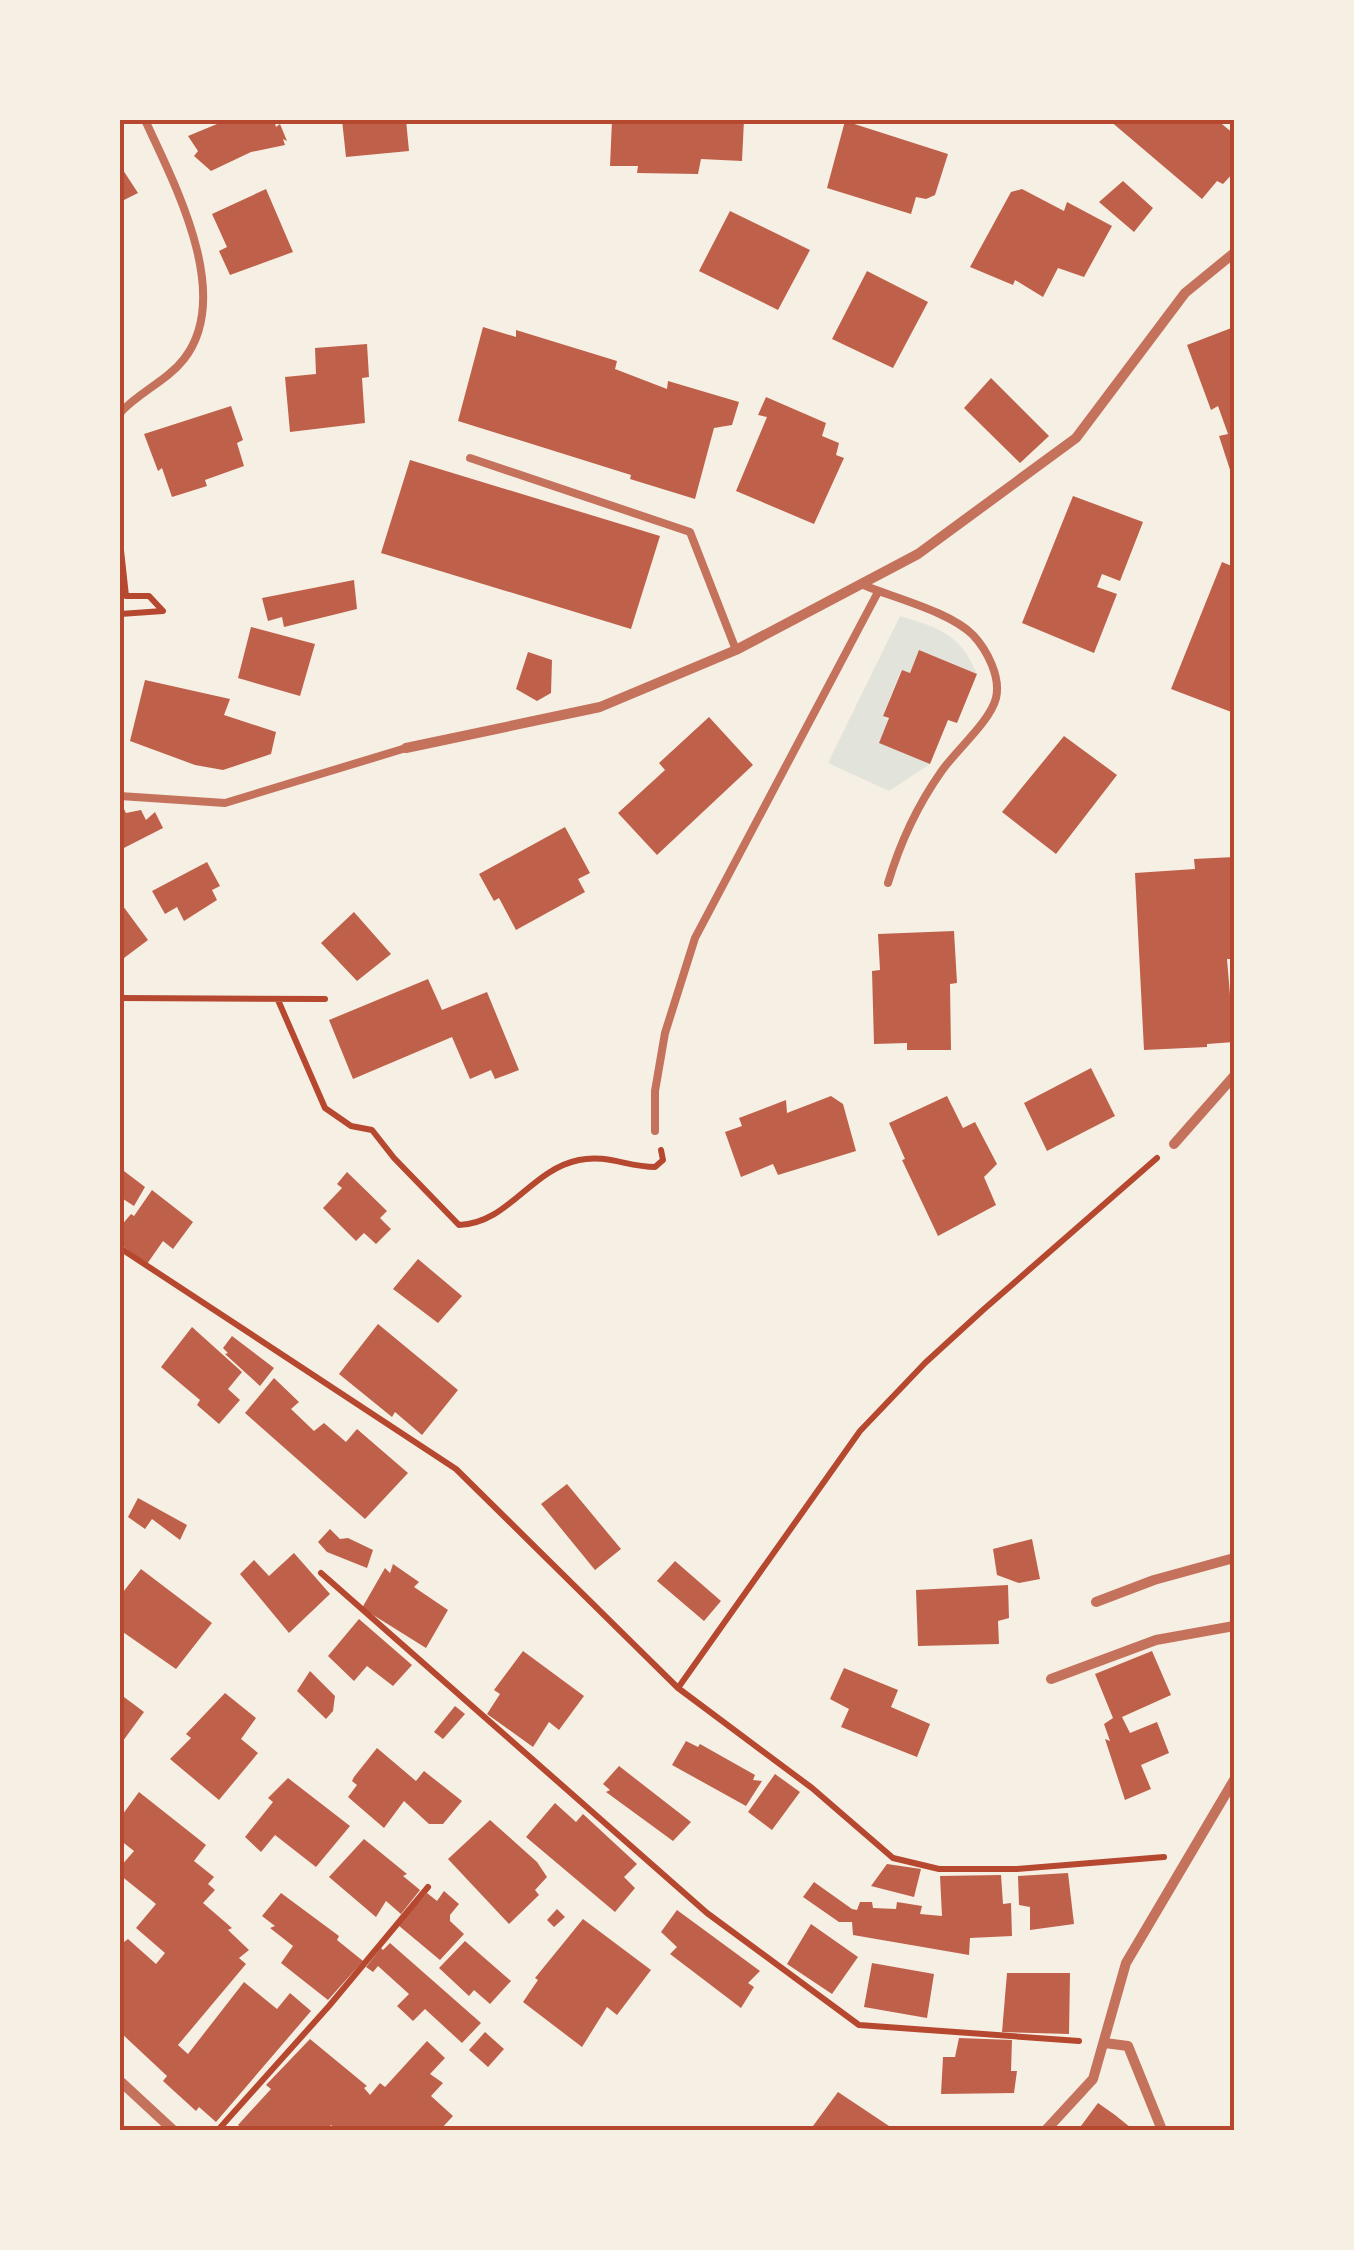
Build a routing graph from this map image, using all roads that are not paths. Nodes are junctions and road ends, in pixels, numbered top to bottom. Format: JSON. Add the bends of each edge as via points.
{"nodes":[{"id":1,"x":145,"y":120,"type":"edge"},
{"id":2,"x":1234,"y":254,"type":"edge"},
{"id":3,"x":120,"y":414,"type":"edge"},
{"id":4,"x":470,"y":458,"type":"dead end"},
{"id":5,"x":861,"y":584,"type":"junction"},
{"id":6,"x":878,"y":592,"type":"junction"},
{"id":7,"x":736,"y":650,"type":"junction"},
{"id":8,"x":406,"y":748,"type":"joint"},
{"id":9,"x":120,"y":796,"type":"edge"},
{"id":10,"x":888,"y":883,"type":"dead end"},
{"id":11,"x":1234,"y":1076,"type":"edge"},
{"id":12,"x":655,"y":1131,"type":"road end"},
{"id":13,"x":1174,"y":1144,"type":"road end"},
{"id":14,"x":1234,"y":1558,"type":"edge"},
{"id":15,"x":1096,"y":1602,"type":"dead end"},
{"id":16,"x":1234,"y":1626,"type":"edge"},
{"id":17,"x":1051,"y":1678,"type":"dead end"},
{"id":18,"x":1234,"y":1780,"type":"edge"},
{"id":19,"x":1105,"y":2043,"type":"junction"},
{"id":20,"x":120,"y":2081,"type":"edge"},
{"id":21,"x":173,"y":2130,"type":"edge"},
{"id":22,"x":1046,"y":2130,"type":"edge"},
{"id":23,"x":1162,"y":2130,"type":"edge"}],
"edges":[{"from":1,"to":3,"type":"lane","via":[[186,215],[204,292],[192,348],[181,364]]},
{"from":2,"to":5,"type":"street","via":[[1185,293],[1076,438],[918,554]]},
{"from":4,"to":7,"type":"lane","via":[[690,532]]},
{"from":5,"to":6,"type":"lane"},
{"from":5,"to":7,"type":"street"},
{"from":6,"to":10,"type":"lane","via":[[972,634],[996,672],[996,698],[918,807]]},
{"from":6,"to":12,"type":"lane","via":[[695,938],[665,1033]]},
{"from":7,"to":8,"type":"street","via":[[600,707]]},
{"from":8,"to":9,"type":"lane","via":[[225,803]]},
{"from":11,"to":13,"type":"street"},
{"from":14,"to":15,"type":"street"},
{"from":16,"to":17,"type":"street","via":[[1156,1640]]},
{"from":18,"to":19,"type":"street","via":[[1126,1963]]},
{"from":19,"to":22,"type":"street","via":[[1093,2079]]},
{"from":19,"to":23,"type":"street","via":[[1128,2046]]},
{"from":20,"to":21,"type":"street"}]}
